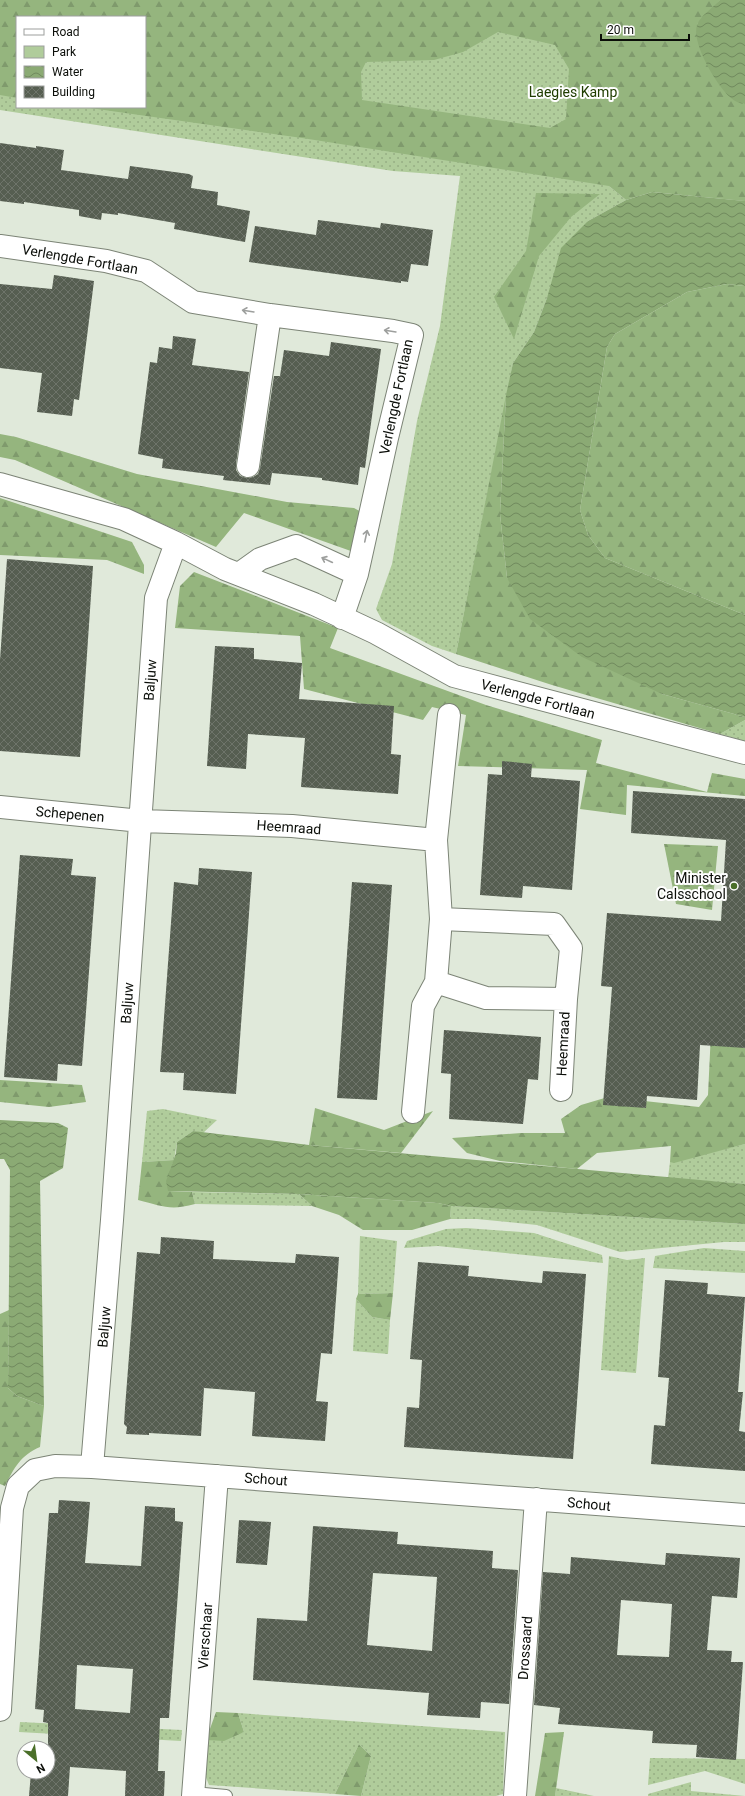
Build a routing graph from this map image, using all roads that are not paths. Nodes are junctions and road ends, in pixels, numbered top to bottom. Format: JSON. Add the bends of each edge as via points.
{"nodes":[{"id":1,"x":0,"y":246,"type":"edge"},
{"id":2,"x":270,"y":315,"type":"junction"},
{"id":3,"x":248,"y":466,"type":"dead end"},
{"id":4,"x":0,"y":484,"type":"edge"},
{"id":5,"x":176,"y":543,"type":"junction"},
{"id":6,"x":238,"y":574,"type":"junction"},
{"id":7,"x":358,"y":574,"type":"junction"},
{"id":8,"x":342,"y":618,"type":"junction"},
{"id":9,"x":448,"y":715,"type":"dead end"},
{"id":10,"x":745,"y":753,"type":"edge"},
{"id":11,"x":0,"y":807,"type":"edge"},
{"id":12,"x":141,"y":821,"type":"junction"},
{"id":13,"x":436,"y":840,"type":"junction"},
{"id":14,"x":441,"y":919,"type":"junction"},
{"id":15,"x":436,"y":982,"type":"junction"},
{"id":16,"x":566,"y":999,"type":"junction"},
{"id":17,"x":561,"y":1090,"type":"dead end"},
{"id":18,"x":413,"y":1112,"type":"dead end"},
{"id":19,"x":92,"y":1467,"type":"junction"},
{"id":20,"x":217,"y":1476,"type":"junction"},
{"id":21,"x":536,"y":1499,"type":"junction"},
{"id":22,"x":745,"y":1515,"type":"edge"},
{"id":23,"x":0,"y":1710,"type":"edge"},
{"id":24,"x":193,"y":1794,"type":"edge"},
{"id":25,"x":226,"y":1796,"type":"edge"},
{"id":26,"x":515,"y":1796,"type":"edge"}],
"edges":[{"from":2,"to":1,"type":"street","name":"Verlengde Fortlaan","one_way":true,"via":[[193,302],[146,271],[106,261]]},
{"from":2,"to":3,"type":"street"},
{"from":7,"to":2,"type":"street","name":"Verlengde Fortlaan","one_way":true,"via":[[412,335]]},
{"from":4,"to":5,"type":"street","name":"Verlengde Fortlaan","via":[[124,519]]},
{"from":5,"to":6,"type":"street","name":"Verlengde Fortlaan"},
{"from":5,"to":12,"type":"street","name":"Baljuw","via":[[156,598]]},
{"from":7,"to":6,"type":"street","one_way":true,"via":[[296,546],[260,559]]},
{"from":6,"to":8,"type":"street","name":"Verlengde Fortlaan"},
{"from":7,"to":8,"type":"street","name":"Verlengde Fortlaan"},
{"from":8,"to":10,"type":"street","name":"Verlengde Fortlaan","via":[[454,676]]},
{"from":9,"to":13,"type":"street"},
{"from":11,"to":12,"type":"street","name":"Schepenen"},
{"from":12,"to":13,"type":"street","name":"Heemraad","via":[[292,826]]},
{"from":12,"to":19,"type":"street","name":"Baljuw"},
{"from":13,"to":14,"type":"street"},
{"from":14,"to":15,"type":"street"},
{"from":14,"to":16,"type":"street","name":"Heemraad","via":[[554,924],[571,948]]},
{"from":15,"to":16,"type":"street","name":"Heemraad","via":[[486,998]]},
{"from":15,"to":18,"type":"street","via":[[423,1006]]},
{"from":16,"to":17,"type":"street","name":"Heemraad"},
{"from":19,"to":20,"type":"street","name":"Schout"},
{"from":19,"to":23,"type":"street","name":"Schout","via":[[55,1466],[35,1470],[18,1486],[12,1508]]},
{"from":20,"to":21,"type":"street","name":"Schout"},
{"from":20,"to":24,"type":"street","name":"Vierschaar"},
{"from":21,"to":22,"type":"street","name":"Schout"},
{"from":21,"to":26,"type":"street","name":"Drossaard"},
{"from":24,"to":25,"type":"lane"}]}
